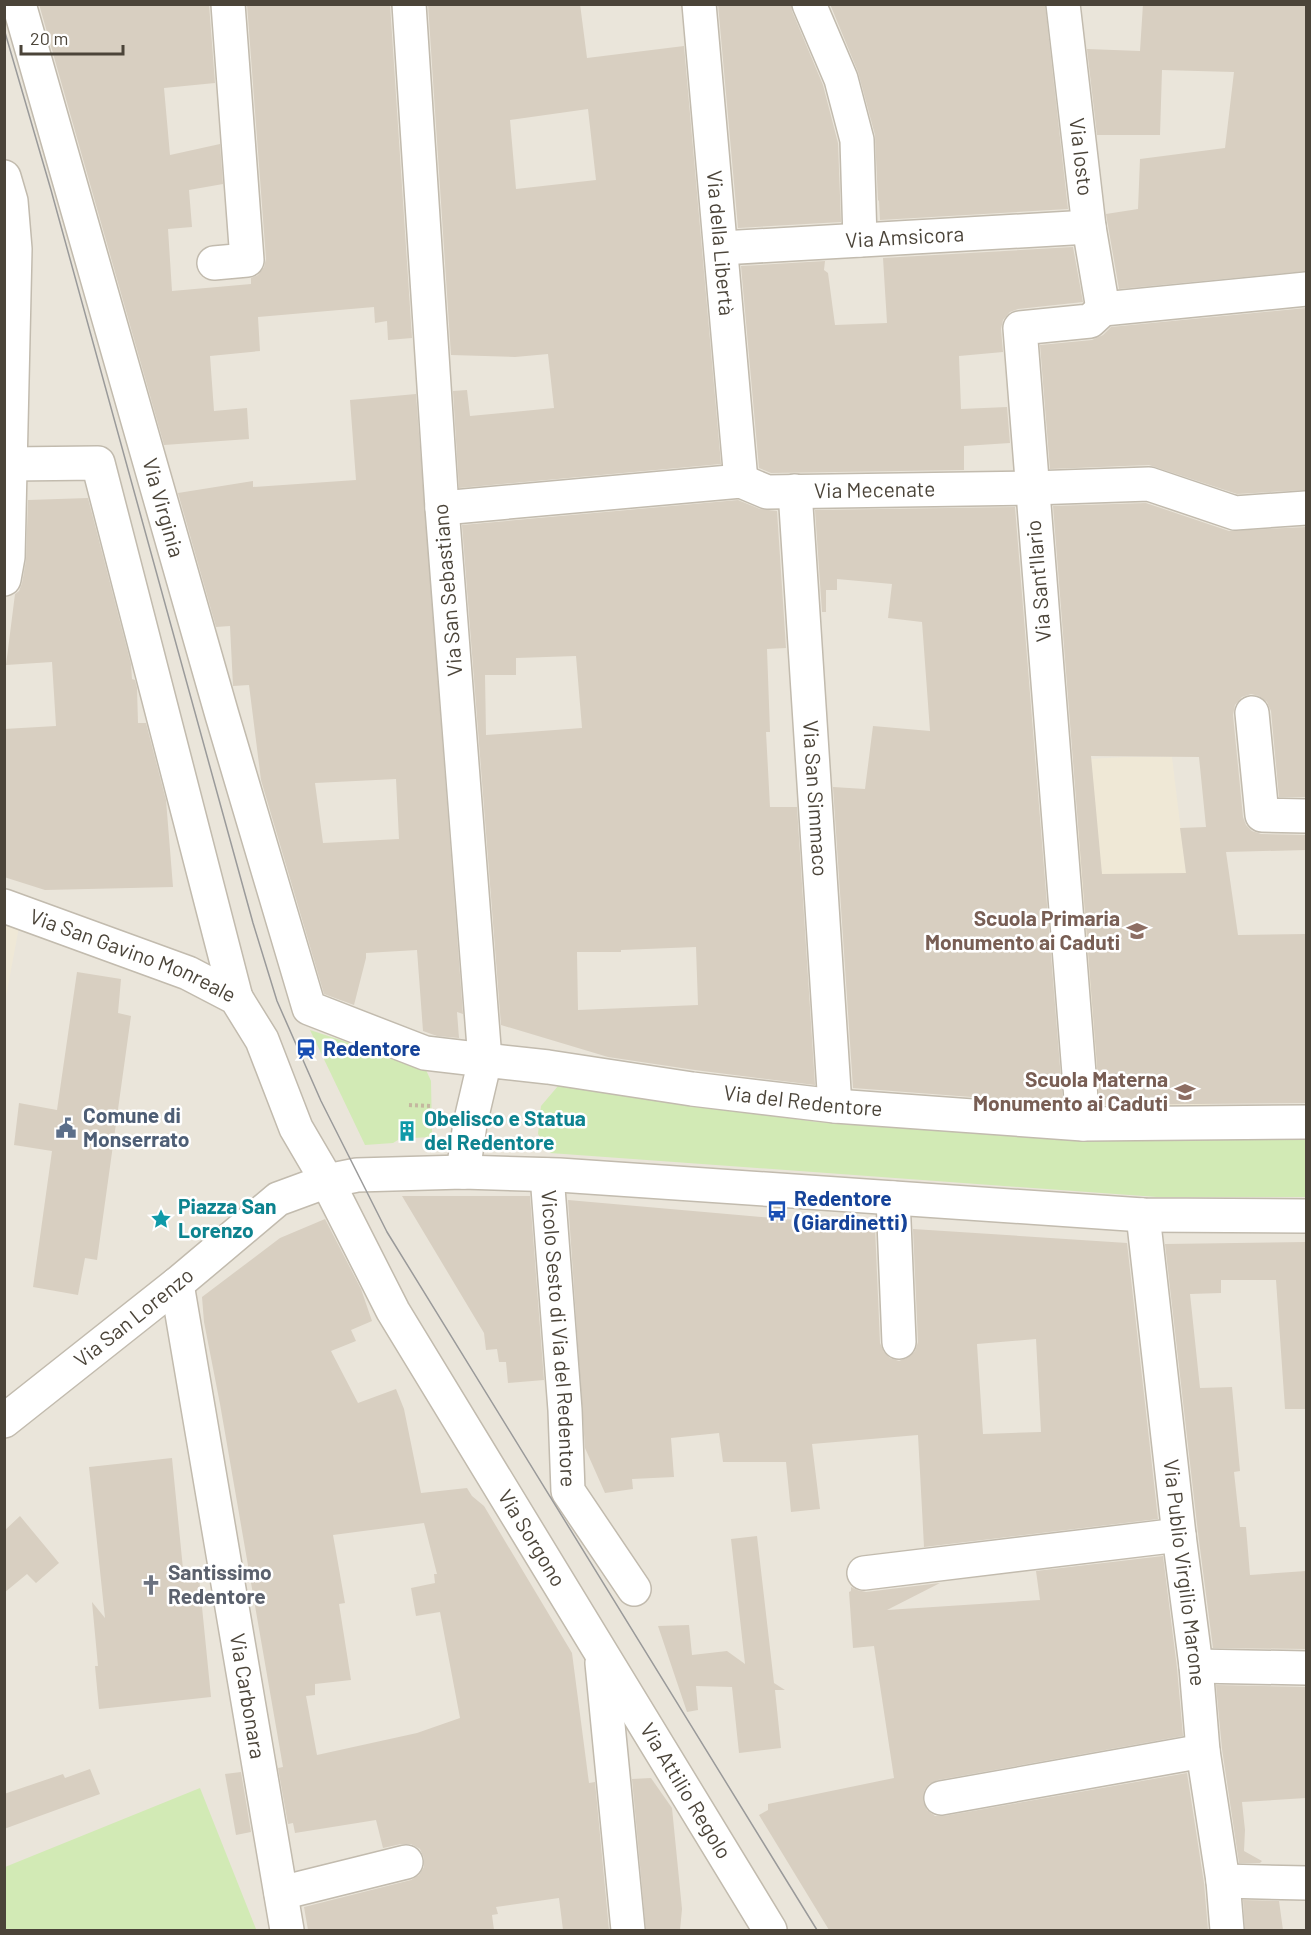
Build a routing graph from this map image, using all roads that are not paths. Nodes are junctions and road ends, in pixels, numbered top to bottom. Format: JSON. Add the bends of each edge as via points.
{"nodes":[{"id":1,"x":19,"y":4,"type":"edge"},
{"id":2,"x":228,"y":4,"type":"edge"},
{"id":3,"x":409,"y":4,"type":"edge"},
{"id":4,"x":699,"y":4,"type":"edge"},
{"id":5,"x":809,"y":4,"type":"edge"},
{"id":6,"x":1063,"y":4,"type":"edge"},
{"id":7,"x":4,"y":177,"type":"edge"},
{"id":8,"x":1089,"y":227,"type":"junction"},
{"id":9,"x":860,"y":240,"type":"junction"},
{"id":10,"x":722,"y":248,"type":"junction"},
{"id":11,"x":214,"y":263,"type":"dead end"},
{"id":12,"x":1306,"y":289,"type":"edge"},
{"id":13,"x":1102,"y":309,"type":"junction"},
{"id":14,"x":10,"y":464,"type":"junction"},
{"id":15,"x":741,"y":481,"type":"junction"},
{"id":16,"x":1032,"y":488,"type":"junction"},
{"id":17,"x":795,"y":490,"type":"junction"},
{"id":18,"x":442,"y":508,"type":"junction"},
{"id":19,"x":1306,"y":508,"type":"edge"},
{"id":20,"x":4,"y":579,"type":"edge"},
{"id":21,"x":1252,"y":712,"type":"dead end"},
{"id":22,"x":1306,"y":816,"type":"edge"},
{"id":23,"x":4,"y":906,"type":"edge"},
{"id":24,"x":236,"y":998,"type":"junction"},
{"id":25,"x":309,"y":1008,"type":"joint"},
{"id":26,"x":485,"y":1060,"type":"junction"},
{"id":27,"x":835,"y":1106,"type":"junction"},
{"id":28,"x":1306,"y":1122,"type":"edge"},
{"id":29,"x":1083,"y":1124,"type":"junction"},
{"id":30,"x":463,"y":1173,"type":"junction"},
{"id":31,"x":547,"y":1175,"type":"junction"},
{"id":32,"x":327,"y":1181,"type":"junction"},
{"id":33,"x":893,"y":1198,"type":"junction"},
{"id":34,"x":1143,"y":1215,"type":"junction"},
{"id":35,"x":1306,"y":1216,"type":"edge"},
{"id":36,"x":177,"y":1284,"type":"junction"},
{"id":37,"x":899,"y":1342,"type":"dead end"},
{"id":38,"x":4,"y":1421,"type":"edge"},
{"id":39,"x":1179,"y":1535,"type":"junction"},
{"id":40,"x":864,"y":1573,"type":"dead end"},
{"id":41,"x":634,"y":1589,"type":"dead end"},
{"id":42,"x":601,"y":1652,"type":"junction"},
{"id":43,"x":1196,"y":1666,"type":"junction"},
{"id":44,"x":1306,"y":1668,"type":"edge"},
{"id":45,"x":1203,"y":1751,"type":"junction"},
{"id":46,"x":941,"y":1798,"type":"dead end"},
{"id":47,"x":406,"y":1862,"type":"dead end"},
{"id":48,"x":1223,"y":1881,"type":"junction"},
{"id":49,"x":1306,"y":1883,"type":"edge"},
{"id":50,"x":281,"y":1893,"type":"junction"},
{"id":51,"x":287,"y":1930,"type":"edge"},
{"id":52,"x":628,"y":1930,"type":"edge"},
{"id":53,"x":770,"y":1930,"type":"edge"},
{"id":54,"x":1227,"y":1930,"type":"edge"}],
"edges":[{"from":1,"to":25,"type":"street","name":"Via Virginia"},
{"from":2,"to":11,"type":"street","via":[[247,260]]},
{"from":3,"to":18,"type":"street","name":"Via San Sebastiano"},
{"from":4,"to":10,"type":"street","name":"Via della Libertà"},
{"from":5,"to":9,"type":"street","via":[[842,79],[857,140]]},
{"from":6,"to":8,"type":"street","name":"Via Iosto"},
{"from":7,"to":14,"type":"street","via":[[11,201],[15,249]]},
{"from":8,"to":9,"type":"street","name":"Via Amsicora"},
{"from":8,"to":13,"type":"street","name":"Via Iosto"},
{"from":9,"to":10,"type":"street","name":"Via Amsicora"},
{"from":10,"to":15,"type":"street","name":"Via della Libertà"},
{"from":12,"to":13,"type":"street","name":"Via Sant'Ilario"},
{"from":13,"to":16,"type":"street","name":"Via Sant'Ilario","via":[[1090,321],[1020,328]]},
{"from":14,"to":20,"type":"street"},
{"from":14,"to":24,"type":"street","via":[[98,463]]},
{"from":15,"to":17,"type":"street","name":"Via Mecenate","via":[[767,492]]},
{"from":15,"to":18,"type":"street","name":"Via Mecenate"},
{"from":16,"to":17,"type":"street","name":"Via Mecenate"},
{"from":16,"to":19,"type":"street","name":"Via Mecenate","via":[[1149,484],[1235,513]]},
{"from":16,"to":29,"type":"street","name":"Via Sant'Ilario"},
{"from":17,"to":27,"type":"street","name":"Via San Simmaco"},
{"from":18,"to":26,"type":"street","name":"Via San Sebastiano"},
{"from":21,"to":22,"type":"street","via":[[1262,815]]},
{"from":23,"to":24,"type":"street","name":"Via San Gavino Monreale","via":[[188,973]]},
{"from":24,"to":32,"type":"street","name":"Via San Gavino Monreale","via":[[262,1040],[297,1128]]},
{"from":25,"to":26,"type":"street","name":"Via del Redentore","via":[[425,1053]]},
{"from":26,"to":27,"type":"street","name":"Via del Redentore"},
{"from":26,"to":30,"type":"street","name":"Via San Sebastiano"},
{"from":27,"to":29,"type":"street","name":"Via del Redentore"},
{"from":28,"to":29,"type":"street","name":"Via del Redentore"},
{"from":30,"to":31,"type":"street"},
{"from":30,"to":32,"type":"street","via":[[357,1175]]},
{"from":31,"to":33,"type":"street"},
{"from":31,"to":41,"type":"street","name":"Vicolo Sesto di Via del Redentore","via":[[568,1491]]},
{"from":32,"to":36,"type":"street","name":"Via San Lorenzo","via":[[278,1199]]},
{"from":32,"to":42,"type":"street","name":"Via Sorgono","via":[[393,1311]]},
{"from":33,"to":34,"type":"street"},
{"from":33,"to":37,"type":"street"},
{"from":34,"to":35,"type":"street"},
{"from":34,"to":39,"type":"street","name":"Via Publio Virgilio Marone"},
{"from":36,"to":38,"type":"street","name":"Via San Lorenzo"},
{"from":36,"to":50,"type":"street","name":"Via Carbonara"},
{"from":39,"to":40,"type":"street"},
{"from":39,"to":43,"type":"street","name":"Via Publio Virgilio Marone"},
{"from":42,"to":52,"type":"street","name":"Via Sorgono"},
{"from":42,"to":53,"type":"street","name":"Via Attilio Regolo"},
{"from":43,"to":44,"type":"street"},
{"from":43,"to":45,"type":"street","name":"Via Publio Virgilio Marone"},
{"from":45,"to":46,"type":"street"},
{"from":45,"to":48,"type":"street","name":"Via Publio Virgilio Marone"},
{"from":47,"to":50,"type":"street"},
{"from":48,"to":49,"type":"street"},
{"from":48,"to":54,"type":"street","name":"Via Publio Virgilio Marone"},
{"from":50,"to":51,"type":"street","name":"Via Carbonara"}]}
